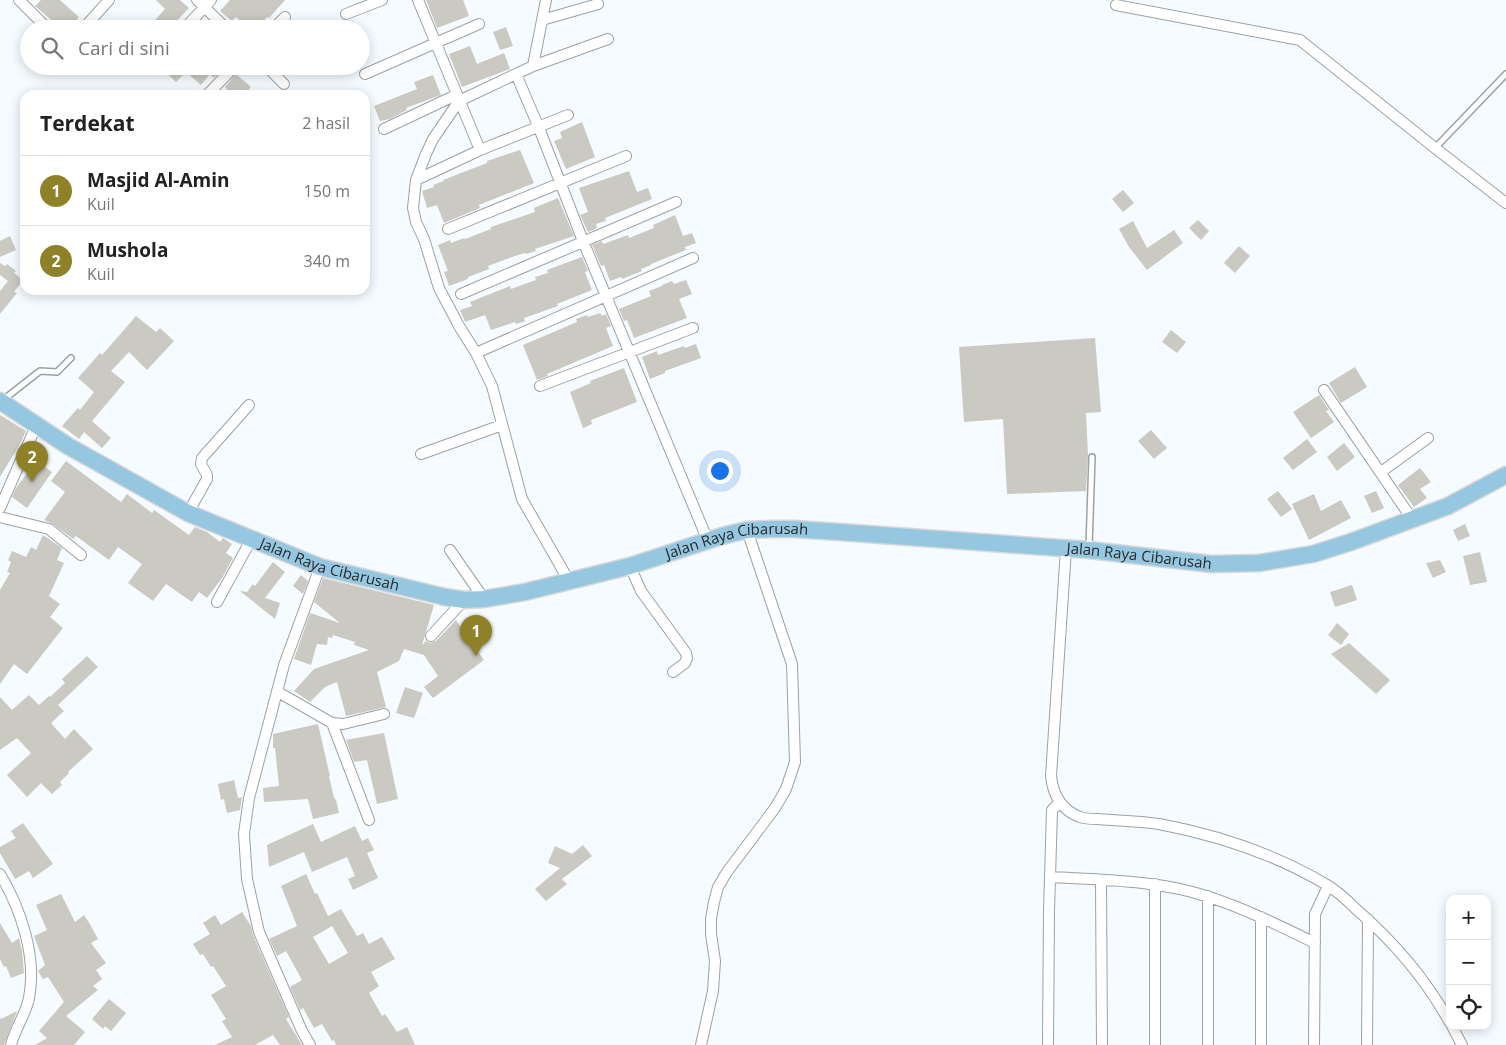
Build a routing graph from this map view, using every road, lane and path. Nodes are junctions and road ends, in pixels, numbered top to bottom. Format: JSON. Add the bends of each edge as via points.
{"nodes":[{"id":1,"x":19,"y":0,"type":"edge"},
{"id":2,"x":108,"y":0,"type":"edge"},
{"id":3,"x":382,"y":0,"type":"edge"},
{"id":4,"x":418,"y":0,"type":"edge"},
{"id":5,"x":546,"y":0,"type":"edge"},
{"id":6,"x":204,"y":2,"type":"edge"},
{"id":7,"x":598,"y":4,"type":"dead end"},
{"id":8,"x":1116,"y":5,"type":"dead end"},
{"id":9,"x":346,"y":14,"type":"dead end"},
{"id":10,"x":285,"y":17,"type":"dead end"},
{"id":11,"x":39,"y":20,"type":"edge"},
{"id":12,"x":91,"y":20,"type":"edge"},
{"id":13,"x":191,"y":20,"type":"edge"},
{"id":14,"x":219,"y":20,"type":"edge"},
{"id":15,"x":282,"y":20,"type":"edge"},
{"id":16,"x":542,"y":20,"type":"junction"},
{"id":17,"x":479,"y":24,"type":"dead end"},
{"id":18,"x":608,"y":39,"type":"dead end"},
{"id":19,"x":435,"y":44,"type":"junction"},
{"id":20,"x":533,"y":66,"type":"junction"},
{"id":21,"x":370,"y":72,"type":"edge"},
{"id":22,"x":516,"y":74,"type":"junction"},
{"id":23,"x":1506,"y":74,"type":"edge"},
{"id":24,"x":226,"y":75,"type":"edge"},
{"id":25,"x":275,"y":75,"type":"edge"},
{"id":26,"x":284,"y":84,"type":"dead end"},
{"id":27,"x":211,"y":90,"type":"edge"},
{"id":28,"x":458,"y":98,"type":"junction"},
{"id":29,"x":568,"y":115,"type":"dead end"},
{"id":30,"x":539,"y":128,"type":"junction"},
{"id":31,"x":384,"y":129,"type":"dead end"},
{"id":32,"x":1435,"y":148,"type":"junction"},
{"id":33,"x":480,"y":150,"type":"junction"},
{"id":34,"x":626,"y":156,"type":"dead end"},
{"id":35,"x":416,"y":180,"type":"junction"},
{"id":36,"x":561,"y":183,"type":"junction"},
{"id":37,"x":676,"y":202,"type":"dead end"},
{"id":38,"x":1506,"y":203,"type":"edge"},
{"id":39,"x":448,"y":229,"type":"dead end"},
{"id":40,"x":583,"y":242,"type":"junction"},
{"id":41,"x":693,"y":258,"type":"dead end"},
{"id":42,"x":462,"y":294,"type":"dead end"},
{"id":43,"x":605,"y":296,"type":"junction"},
{"id":44,"x":693,"y":328,"type":"dead end"},
{"id":45,"x":476,"y":352,"type":"junction"},
{"id":46,"x":629,"y":352,"type":"junction"},
{"id":47,"x":71,"y":358,"type":"dead end"},
{"id":48,"x":540,"y":386,"type":"dead end"},
{"id":49,"x":1324,"y":390,"type":"dead end"},
{"id":50,"x":0,"y":401,"type":"edge"},
{"id":51,"x":249,"y":405,"type":"dead end"},
{"id":52,"x":502,"y":425,"type":"junction"},
{"id":53,"x":36,"y":426,"type":"junction"},
{"id":54,"x":1428,"y":438,"type":"dead end"},
{"id":55,"x":421,"y":454,"type":"dead end"},
{"id":56,"x":1092,"y":457,"type":"dead end"},
{"id":57,"x":1381,"y":472,"type":"junction"},
{"id":58,"x":1506,"y":475,"type":"edge"},
{"id":59,"x":0,"y":508,"type":"edge"},
{"id":60,"x":188,"y":513,"type":"junction"},
{"id":61,"x":0,"y":518,"type":"edge"},
{"id":62,"x":1412,"y":519,"type":"junction"},
{"id":63,"x":747,"y":530,"type":"junction"},
{"id":64,"x":251,"y":540,"type":"junction"},
{"id":65,"x":708,"y":540,"type":"junction"},
{"id":66,"x":1066,"y":549,"type":"junction"},
{"id":67,"x":450,"y":550,"type":"dead end"},
{"id":68,"x":1088,"y":550,"type":"junction"},
{"id":69,"x":81,"y":555,"type":"dead end"},
{"id":70,"x":630,"y":566,"type":"junction"},
{"id":71,"x":320,"y":567,"type":"junction"},
{"id":72,"x":569,"y":581,"type":"junction"},
{"id":73,"x":484,"y":599,"type":"junction"},
{"id":74,"x":464,"y":600,"type":"junction"},
{"id":75,"x":217,"y":602,"type":"dead end"},
{"id":76,"x":431,"y":636,"type":"dead end"},
{"id":77,"x":672,"y":672,"type":"dead end"},
{"id":78,"x":278,"y":692,"type":"junction"},
{"id":79,"x":384,"y":714,"type":"dead end"},
{"id":80,"x":332,"y":723,"type":"junction"},
{"id":81,"x":1059,"y":802,"type":"junction"},
{"id":82,"x":369,"y":820,"type":"dead end"},
{"id":83,"x":0,"y":874,"type":"edge"},
{"id":84,"x":1050,"y":877,"type":"junction"},
{"id":85,"x":1101,"y":880,"type":"junction"},
{"id":86,"x":1155,"y":884,"type":"junction"},
{"id":87,"x":1328,"y":886,"type":"junction"},
{"id":88,"x":1208,"y":896,"type":"junction"},
{"id":89,"x":1261,"y":917,"type":"junction"},
{"id":90,"x":1368,"y":919,"type":"junction"},
{"id":91,"x":1315,"y":942,"type":"junction"},
{"id":92,"x":1446,"y":1016,"type":"edge"},
{"id":93,"x":1454,"y":1030,"type":"edge"},
{"id":94,"x":11,"y":1045,"type":"edge"},
{"id":95,"x":310,"y":1045,"type":"edge"},
{"id":96,"x":701,"y":1045,"type":"edge"},
{"id":97,"x":1048,"y":1045,"type":"edge"},
{"id":98,"x":1102,"y":1045,"type":"edge"},
{"id":99,"x":1155,"y":1045,"type":"edge"},
{"id":100,"x":1208,"y":1045,"type":"edge"},
{"id":101,"x":1261,"y":1045,"type":"edge"},
{"id":102,"x":1314,"y":1045,"type":"edge"},
{"id":103,"x":1367,"y":1045,"type":"edge"},
{"id":104,"x":1462,"y":1045,"type":"edge"}],
"edges":[{"from":1,"to":11,"type":"street"},
{"from":2,"to":12,"type":"street"},
{"from":3,"to":9,"type":"street"},
{"from":4,"to":19,"type":"street"},
{"from":5,"to":16,"type":"street"},
{"from":6,"to":13,"type":"street"},
{"from":6,"to":14,"type":"street"},
{"from":7,"to":16,"type":"street"},
{"from":8,"to":32,"type":"street","via":[[1300,40]]},
{"from":10,"to":15,"type":"street"},
{"from":16,"to":20,"type":"street"},
{"from":17,"to":19,"type":"street"},
{"from":18,"to":20,"type":"street"},
{"from":19,"to":21,"type":"street"},
{"from":19,"to":28,"type":"street"},
{"from":20,"to":22,"type":"street"},
{"from":22,"to":28,"type":"street"},
{"from":22,"to":30,"type":"street"},
{"from":23,"to":32,"type":"lane"},
{"from":24,"to":27,"type":"street"},
{"from":25,"to":26,"type":"street"},
{"from":28,"to":31,"type":"street"},
{"from":28,"to":33,"type":"street"},
{"from":28,"to":35,"type":"street","via":[[433,139]]},
{"from":29,"to":30,"type":"street"},
{"from":30,"to":33,"type":"street"},
{"from":30,"to":36,"type":"street"},
{"from":32,"to":38,"type":"street"},
{"from":33,"to":35,"type":"street"},
{"from":34,"to":36,"type":"street"},
{"from":35,"to":45,"type":"street","via":[[413,208],[416,222],[440,288]]},
{"from":36,"to":39,"type":"street"},
{"from":36,"to":40,"type":"street"},
{"from":37,"to":40,"type":"street"},
{"from":40,"to":42,"type":"street"},
{"from":40,"to":43,"type":"street"},
{"from":41,"to":43,"type":"street"},
{"from":43,"to":45,"type":"street"},
{"from":43,"to":46,"type":"street"},
{"from":44,"to":46,"type":"street"},
{"from":45,"to":52,"type":"street","via":[[492,386]]},
{"from":46,"to":48,"type":"street"},
{"from":46,"to":65,"type":"street"},
{"from":47,"to":50,"type":"lane","via":[[57,372],[40,372]]},
{"from":49,"to":57,"type":"street"},
{"from":50,"to":53,"type":"main road","name":"Jalan Raya Cibarusah"},
{"from":51,"to":60,"type":"street","via":[[202,458],[207,479]]},
{"from":52,"to":55,"type":"street"},
{"from":52,"to":72,"type":"street","via":[[522,499]]},
{"from":53,"to":59,"type":"street"},
{"from":53,"to":60,"type":"main road","name":"Jalan Raya Cibarusah"},
{"from":54,"to":57,"type":"street"},
{"from":56,"to":68,"type":"lane"},
{"from":57,"to":62,"type":"street"},
{"from":58,"to":62,"type":"main road","name":"Jalan Raya Cibarusah","via":[[1455,502]]},
{"from":60,"to":64,"type":"main road","name":"Jalan Raya Cibarusah"},
{"from":61,"to":69,"type":"street","via":[[49,529]]},
{"from":62,"to":68,"type":"main road","name":"Jalan Raya Cibarusah","via":[[1313,554],[1259,563],[1212,564]]},
{"from":63,"to":65,"type":"main road","name":"Jalan Raya Cibarusah"},
{"from":63,"to":66,"type":"main road","name":"Jalan Raya Cibarusah","via":[[794,528]]},
{"from":63,"to":96,"type":"street","via":[[792,664],[795,762],[786,789],[775,808],[718,887],[711,919],[715,961],[713,991]]},
{"from":64,"to":71,"type":"main road","name":"Jalan Raya Cibarusah"},
{"from":64,"to":75,"type":"street"},
{"from":65,"to":70,"type":"main road","name":"Jalan Raya Cibarusah"},
{"from":66,"to":68,"type":"main road","name":"Jalan Raya Cibarusah"},
{"from":66,"to":81,"type":"street","via":[[1051,776],[1052,788]]},
{"from":67,"to":73,"type":"street"},
{"from":70,"to":72,"type":"main road","name":"Jalan Raya Cibarusah"},
{"from":70,"to":77,"type":"street","via":[[641,591],[686,653],[684,663]]},
{"from":71,"to":74,"type":"main road","name":"Jalan Raya Cibarusah"},
{"from":71,"to":78,"type":"street","via":[[289,650]]},
{"from":72,"to":73,"type":"main road","name":"Jalan Raya Cibarusah"},
{"from":73,"to":74,"type":"main road","name":"Jalan Raya Cibarusah"},
{"from":74,"to":76,"type":"street"},
{"from":78,"to":80,"type":"street"},
{"from":78,"to":95,"type":"street","via":[[249,798],[244,834],[246,879],[259,932]]},
{"from":79,"to":80,"type":"street","via":[[344,724]]},
{"from":80,"to":82,"type":"street"},
{"from":81,"to":84,"type":"street","via":[[1052,810]]},
{"from":81,"to":87,"type":"street","via":[[1081,818],[1158,824],[1218,838],[1274,858]]},
{"from":83,"to":94,"type":"street","via":[[15,904],[30,964],[29,999]]},
{"from":84,"to":85,"type":"street"},
{"from":84,"to":97,"type":"street"},
{"from":85,"to":86,"type":"street"},
{"from":85,"to":98,"type":"street"},
{"from":86,"to":88,"type":"street"},
{"from":86,"to":99,"type":"street"},
{"from":87,"to":90,"type":"street"},
{"from":87,"to":91,"type":"street","via":[[1315,914]]},
{"from":88,"to":89,"type":"street"},
{"from":88,"to":100,"type":"street"},
{"from":89,"to":91,"type":"street"},
{"from":89,"to":101,"type":"street"},
{"from":90,"to":92,"type":"street","via":[[1416,970]]},
{"from":90,"to":103,"type":"street"},
{"from":91,"to":102,"type":"street"},
{"from":93,"to":104,"type":"street"}]}
